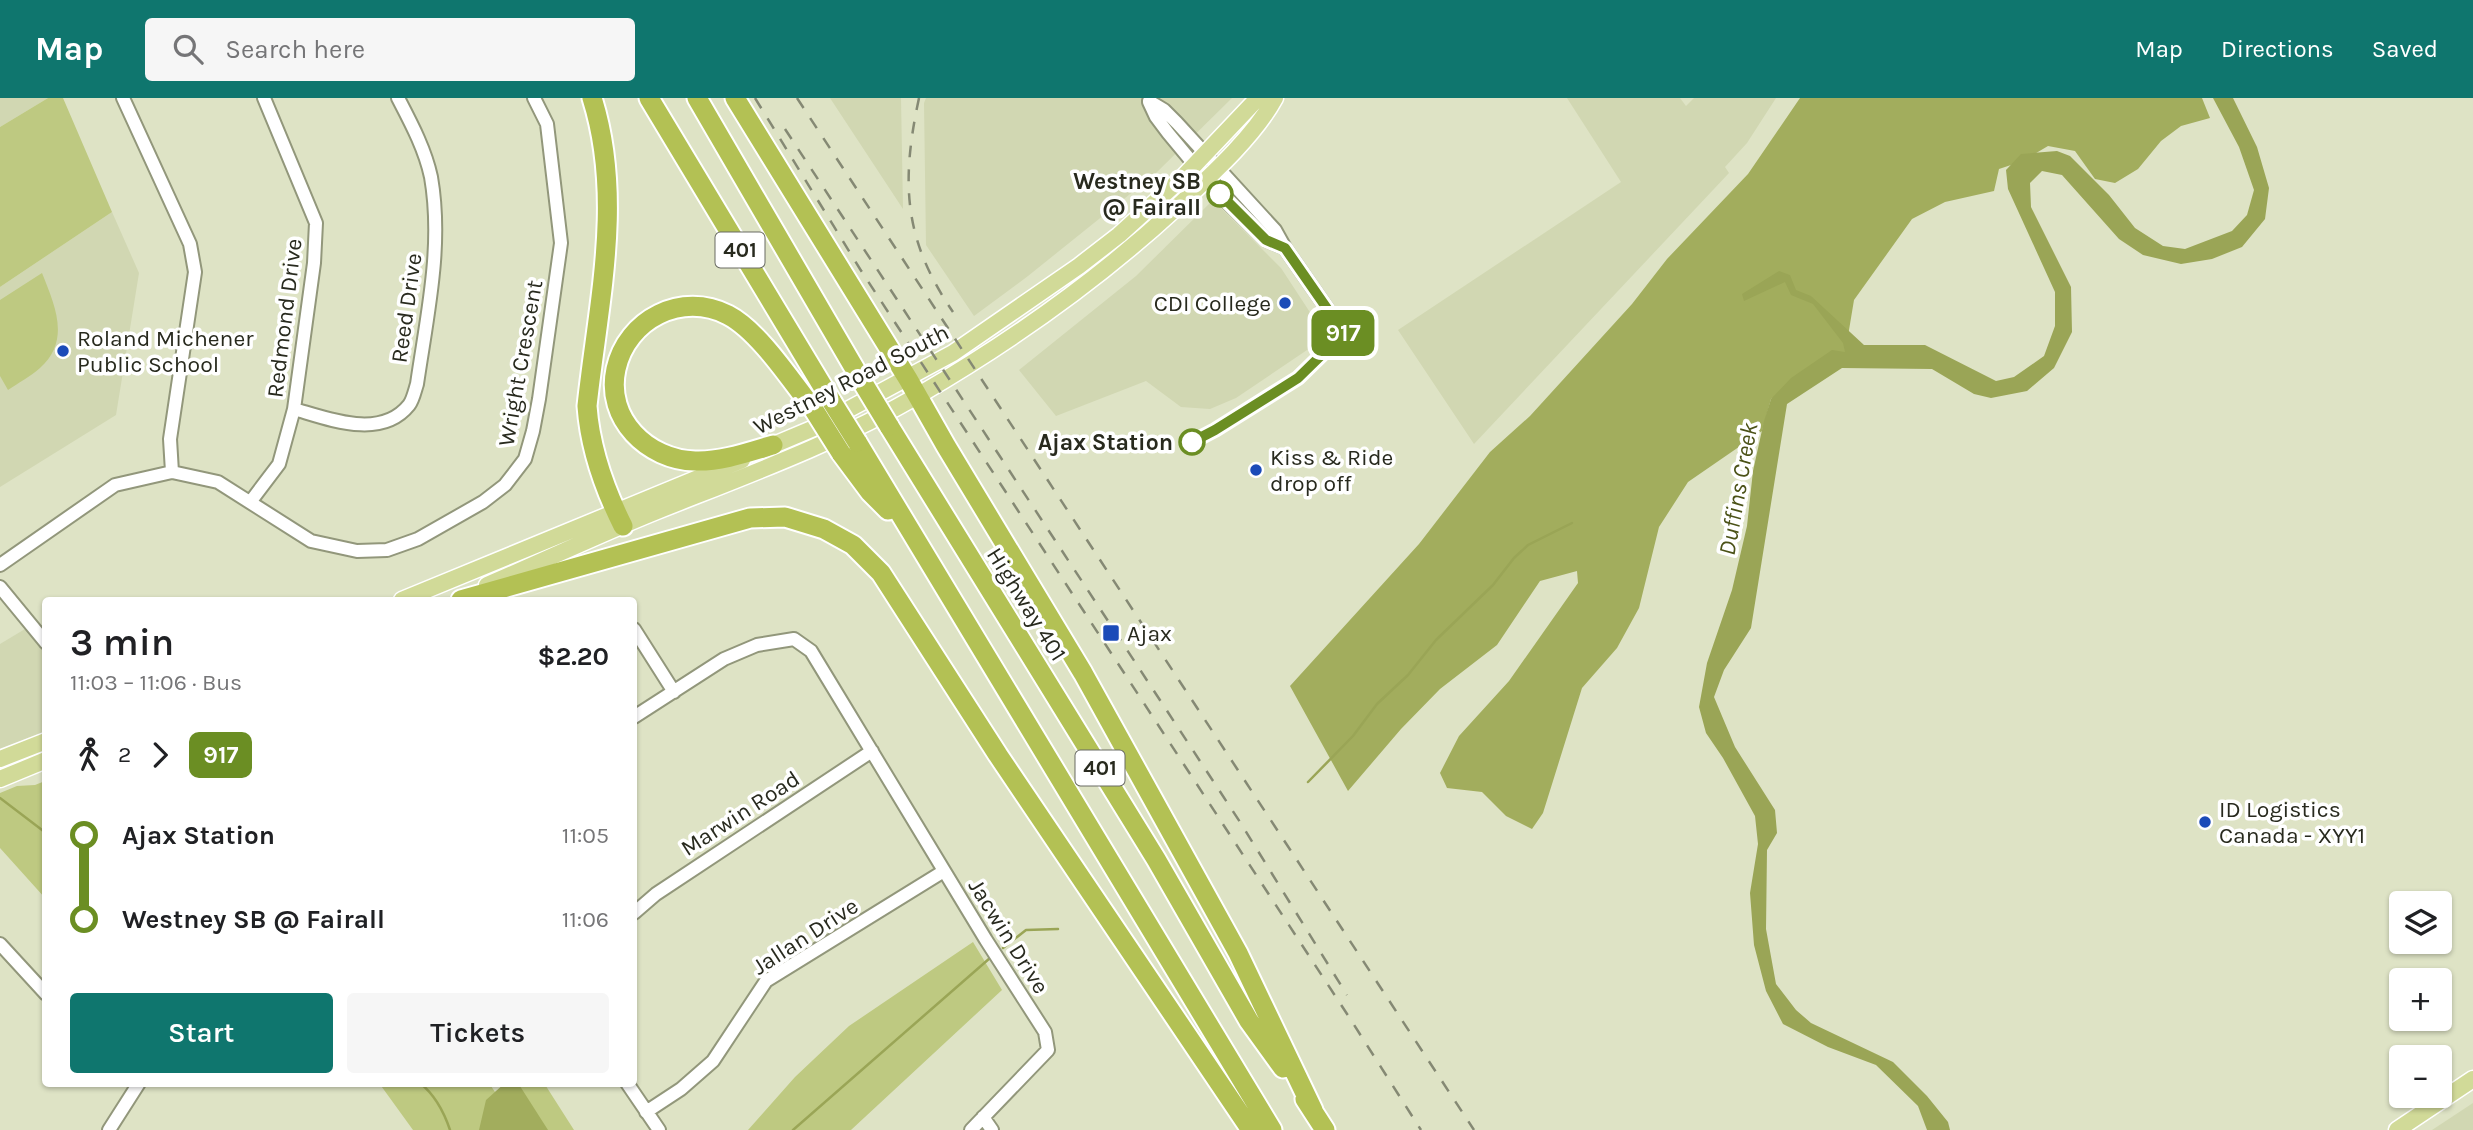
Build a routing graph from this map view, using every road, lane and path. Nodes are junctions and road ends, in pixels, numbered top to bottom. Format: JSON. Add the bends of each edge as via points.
{"nodes":[{"id":1,"x":123,"y":98,"type":"edge"},
{"id":2,"x":264,"y":98,"type":"edge"},
{"id":3,"x":398,"y":98,"type":"edge"},
{"id":4,"x":534,"y":98,"type":"edge"},
{"id":5,"x":592,"y":98,"type":"edge"},
{"id":6,"x":649,"y":98,"type":"edge"},
{"id":7,"x":697,"y":98,"type":"edge"},
{"id":8,"x":735,"y":98,"type":"edge"},
{"id":9,"x":1258,"y":98,"type":"edge"},
{"id":10,"x":1275,"y":98,"type":"edge"},
{"id":11,"x":1148,"y":100,"type":"edge"},
{"id":12,"x":1200,"y":159,"type":"junction"},
{"id":13,"x":1212,"y":173,"type":"junction"},
{"id":14,"x":1344,"y":333,"type":"dead end"},
{"id":15,"x":913,"y":387,"type":"junction"},
{"id":16,"x":823,"y":406,"type":"junction"},
{"id":17,"x":294,"y":409,"type":"junction"},
{"id":18,"x":774,"y":445,"type":"junction"},
{"id":19,"x":172,"y":472,"type":"junction"},
{"id":20,"x":251,"y":501,"type":"junction"},
{"id":21,"x":619,"y":519,"type":"junction"},
{"id":22,"x":0,"y":565,"type":"edge"},
{"id":23,"x":0,"y":587,"type":"edge"},
{"id":24,"x":410,"y":597,"type":"edge"},
{"id":25,"x":458,"y":597,"type":"edge"},
{"id":26,"x":472,"y":597,"type":"edge"},
{"id":27,"x":637,"y":634,"type":"edge"},
{"id":28,"x":42,"y":638,"type":"edge"},
{"id":29,"x":674,"y":692,"type":"junction"},
{"id":30,"x":637,"y":715,"type":"edge"},
{"id":31,"x":42,"y":743,"type":"edge"},
{"id":32,"x":872,"y":751,"type":"junction"},
{"id":33,"x":0,"y":759,"type":"edge"},
{"id":34,"x":42,"y":763,"type":"edge"},
{"id":35,"x":0,"y":779,"type":"edge"},
{"id":36,"x":944,"y":871,"type":"junction"},
{"id":37,"x":637,"y":910,"type":"edge"},
{"id":38,"x":0,"y":944,"type":"edge"},
{"id":39,"x":42,"y":990,"type":"edge"},
{"id":40,"x":2473,"y":1079,"type":"edge"},
{"id":41,"x":136,"y":1087,"type":"edge"},
{"id":42,"x":630,"y":1087,"type":"edge"},
{"id":43,"x":1313,"y":1110,"type":"junction"},
{"id":44,"x":646,"y":1112,"type":"junction"},
{"id":45,"x":983,"y":1117,"type":"junction"},
{"id":46,"x":109,"y":1130,"type":"edge"},
{"id":47,"x":659,"y":1130,"type":"edge"},
{"id":48,"x":971,"y":1130,"type":"edge"},
{"id":49,"x":992,"y":1130,"type":"edge"},
{"id":50,"x":1251,"y":1130,"type":"edge"},
{"id":51,"x":1272,"y":1130,"type":"edge"},
{"id":52,"x":1325,"y":1130,"type":"edge"},
{"id":53,"x":2397,"y":1130,"type":"edge"}],
"edges":[{"from":1,"to":19,"type":"street","via":[[190,244],[195,272],[170,439]]},
{"from":2,"to":17,"type":"street","name":"Redmond Drive","via":[[316,223]]},
{"from":3,"to":17,"type":"street","name":"Reed Drive","via":[[422,148],[435,220],[436,257],[417,384],[410,404],[380,424],[359,425]]},
{"from":4,"to":20,"type":"street","name":"Wright Crescent","via":[[547,124],[561,243],[539,399],[525,458],[505,485],[483,502],[387,550],[358,551],[311,541]]},
{"from":5,"to":21,"type":"highway","via":[[607,164],[609,223],[587,406],[596,460]]},
{"from":6,"to":16,"type":"highway","number":"401"},
{"from":7,"to":43,"type":"highway","name":"Highway 401","number":"401","bridge":true,"via":[[888,426],[1156,859],[1249,1021]]},
{"from":8,"to":15,"type":"highway"},
{"from":9,"to":12,"type":"main road","name":"Westney Road South"},
{"from":10,"to":13,"type":"main road","name":"Westney Road South"},
{"from":11,"to":12,"type":"street","via":[[1164,110]]},
{"from":12,"to":13,"type":"street"},
{"from":12,"to":15,"type":"main road","name":"Westney Road South","via":[[1079,267]]},
{"from":13,"to":14,"type":"street","via":[[1266,240],[1285,248]]},
{"from":13,"to":15,"type":"main road","name":"Westney Road South","via":[[1155,227],[1060,303]]},
{"from":15,"to":18,"type":"main road","name":"Westney Road South"},
{"from":15,"to":21,"type":"main road","name":"Westney Road South","via":[[814,447]]},
{"from":15,"to":43,"type":"highway","via":[[1083,673],[1238,953]]},
{"from":16,"to":18,"type":"highway","via":[[750,331],[728,315],[694,306],[675,307],[663,310],[634,333],[616,370],[615,393],[630,431],[644,445],[677,460],[698,462]]},
{"from":16,"to":51,"type":"highway","number":"401","bridge":true,"via":[[906,527]]},
{"from":17,"to":20,"type":"street","name":"Redmond Drive","via":[[279,464]]},
{"from":18,"to":21,"type":"main road","name":"Westney Road South"},
{"from":19,"to":20,"type":"street","name":"Wright Crescent","via":[[218,482]]},
{"from":19,"to":22,"type":"street","name":"Wright Crescent","via":[[115,485]]},
{"from":21,"to":24,"type":"main road","name":"Westney Road South"},
{"from":21,"to":25,"type":"main road","name":"Westney Road South"},
{"from":23,"to":28,"type":"street"},
{"from":26,"to":50,"type":"highway","via":[[750,518],[785,517],[824,529],[853,545],[881,573]]},
{"from":27,"to":29,"type":"street"},
{"from":29,"to":30,"type":"street"},
{"from":29,"to":32,"type":"street","name":"Jacwin Drive","via":[[724,659],[757,645],[794,639],[811,651]]},
{"from":31,"to":33,"type":"main road"},
{"from":32,"to":36,"type":"street","name":"Jacwin Drive"},
{"from":32,"to":37,"type":"street","name":"Marwin Road"},
{"from":34,"to":35,"type":"main road"},
{"from":36,"to":44,"type":"street","name":"Jallan Drive","via":[[766,981],[713,1061]]},
{"from":36,"to":45,"type":"street","name":"Jacwin Drive","via":[[1045,1032],[1048,1050]]},
{"from":38,"to":39,"type":"street"},
{"from":40,"to":53,"type":"main road"},
{"from":41,"to":46,"type":"street"},
{"from":42,"to":44,"type":"street"},
{"from":43,"to":52,"type":"highway","name":"Highway 401","number":"401"},
{"from":44,"to":47,"type":"street"},
{"from":45,"to":48,"type":"street","name":"Jacwin Drive"},
{"from":45,"to":49,"type":"street"}]}
